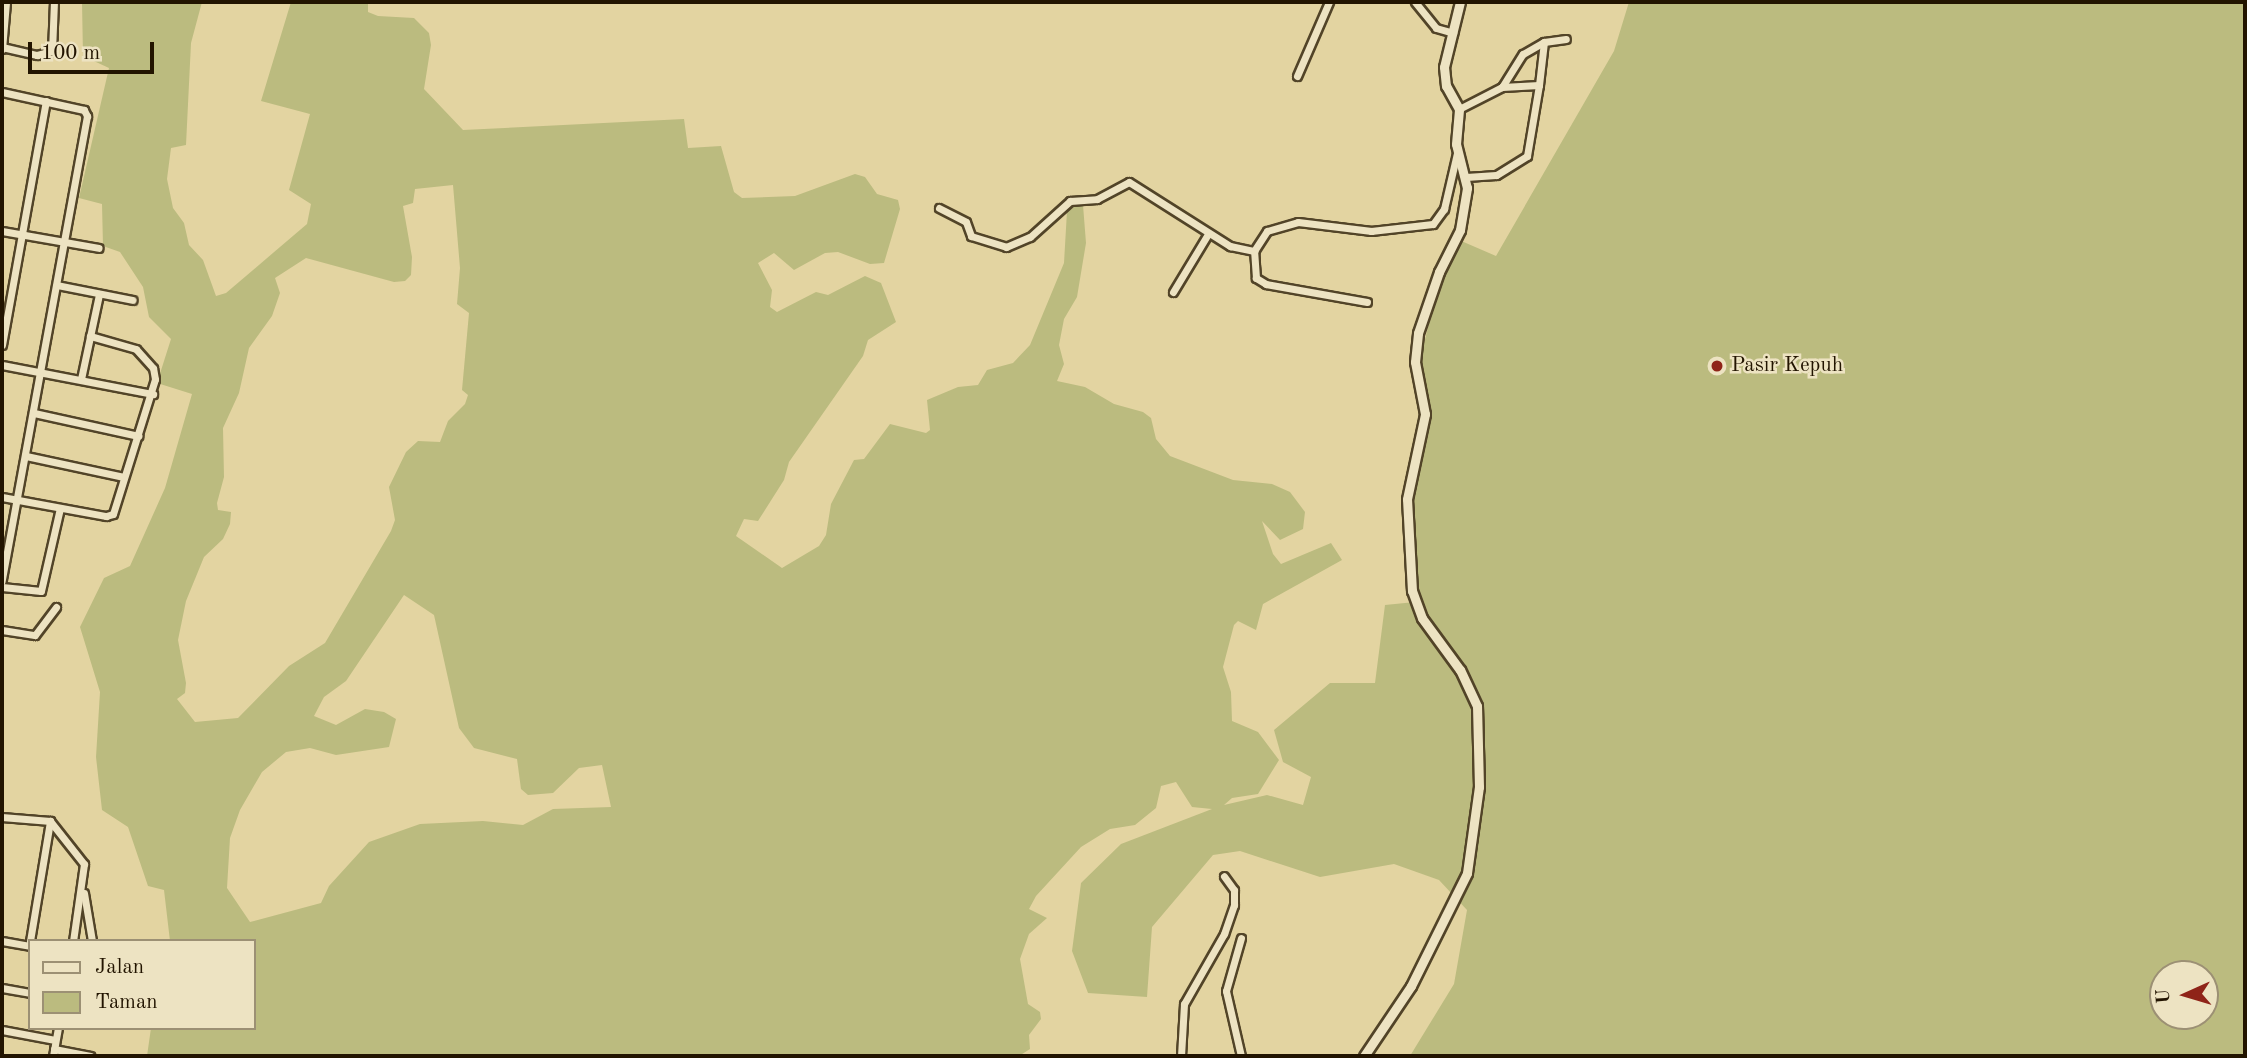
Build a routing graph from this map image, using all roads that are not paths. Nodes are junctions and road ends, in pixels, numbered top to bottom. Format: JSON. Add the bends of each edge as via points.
{"nodes":[{"id":1,"x":6,"y":2,"type":"edge"},
{"id":2,"x":54,"y":2,"type":"edge"},
{"id":3,"x":1329,"y":2,"type":"edge"},
{"id":4,"x":1415,"y":2,"type":"edge"},
{"id":5,"x":1460,"y":2,"type":"edge"},
{"id":6,"x":1453,"y":33,"type":"junction"},
{"id":7,"x":1566,"y":39,"type":"dead end"},
{"id":8,"x":1544,"y":42,"type":"junction"},
{"id":9,"x":2,"y":49,"type":"edge"},
{"id":10,"x":1297,"y":76,"type":"dead end"},
{"id":11,"x":1539,"y":85,"type":"junction"},
{"id":12,"x":1502,"y":87,"type":"junction"},
{"id":13,"x":2,"y":92,"type":"edge"},
{"id":14,"x":46,"y":101,"type":"junction"},
{"id":15,"x":1459,"y":109,"type":"junction"},
{"id":16,"x":1458,"y":153,"type":"junction"},
{"id":17,"x":1466,"y":177,"type":"junction"},
{"id":18,"x":939,"y":208,"type":"dead end"},
{"id":19,"x":2,"y":231,"type":"edge"},
{"id":20,"x":22,"y":234,"type":"junction"},
{"id":21,"x":1208,"y":234,"type":"junction"},
{"id":22,"x":65,"y":241,"type":"junction"},
{"id":23,"x":99,"y":248,"type":"dead end"},
{"id":24,"x":1254,"y":251,"type":"junction"},
{"id":25,"x":57,"y":285,"type":"junction"},
{"id":26,"x":1173,"y":292,"type":"dead end"},
{"id":27,"x":99,"y":294,"type":"junction"},
{"id":28,"x":133,"y":300,"type":"dead end"},
{"id":29,"x":1367,"y":302,"type":"dead end"},
{"id":30,"x":90,"y":336,"type":"junction"},
{"id":31,"x":2,"y":345,"type":"edge"},
{"id":32,"x":2,"y":365,"type":"edge"},
{"id":33,"x":41,"y":373,"type":"junction"},
{"id":34,"x":81,"y":379,"type":"junction"},
{"id":35,"x":153,"y":394,"type":"junction"},
{"id":36,"x":34,"y":413,"type":"junction"},
{"id":37,"x":139,"y":436,"type":"junction"},
{"id":38,"x":26,"y":456,"type":"junction"},
{"id":39,"x":124,"y":477,"type":"junction"},
{"id":40,"x":2,"y":497,"type":"edge"},
{"id":41,"x":17,"y":500,"type":"junction"},
{"id":42,"x":60,"y":508,"type":"junction"},
{"id":43,"x":2,"y":581,"type":"edge"},
{"id":44,"x":2,"y":587,"type":"edge"},
{"id":45,"x":56,"y":607,"type":"dead end"},
{"id":46,"x":2,"y":630,"type":"edge"},
{"id":47,"x":2,"y":817,"type":"edge"},
{"id":48,"x":50,"y":821,"type":"junction"},
{"id":49,"x":1224,"y":876,"type":"dead end"},
{"id":50,"x":83,"y":887,"type":"junction"},
{"id":51,"x":1241,"y":938,"type":"dead end"},
{"id":52,"x":31,"y":939,"type":"edge"},
{"id":53,"x":73,"y":939,"type":"edge"},
{"id":54,"x":92,"y":939,"type":"edge"},
{"id":55,"x":2,"y":941,"type":"edge"},
{"id":56,"x":28,"y":944,"type":"edge"},
{"id":57,"x":2,"y":988,"type":"edge"},
{"id":58,"x":28,"y":993,"type":"edge"},
{"id":59,"x":2,"y":1030,"type":"edge"},
{"id":60,"x":58,"y":1030,"type":"edge"},
{"id":61,"x":55,"y":1040,"type":"junction"},
{"id":62,"x":53,"y":1053,"type":"edge"},
{"id":63,"x":90,"y":1056,"type":"edge"},
{"id":64,"x":1181,"y":1056,"type":"edge"},
{"id":65,"x":1241,"y":1056,"type":"edge"},
{"id":66,"x":1364,"y":1056,"type":"edge"}],
"edges":[{"from":1,"to":9,"type":"street"},
{"from":2,"to":9,"type":"street","via":[[52,51],[37,55]]},
{"from":3,"to":10,"type":"street"},
{"from":4,"to":6,"type":"street","via":[[1436,28]]},
{"from":5,"to":6,"type":"street"},
{"from":6,"to":15,"type":"street","via":[[1445,78]]},
{"from":7,"to":8,"type":"street"},
{"from":8,"to":11,"type":"street"},
{"from":8,"to":12,"type":"street","via":[[1513,64]]},
{"from":11,"to":12,"type":"street"},
{"from":11,"to":17,"type":"street","via":[[1527,156],[1496,175]]},
{"from":12,"to":15,"type":"street"},
{"from":13,"to":14,"type":"street"},
{"from":14,"to":20,"type":"street"},
{"from":14,"to":22,"type":"street","via":[[84,110],[88,116]]},
{"from":15,"to":16,"type":"street"},
{"from":16,"to":17,"type":"street"},
{"from":16,"to":24,"type":"street","via":[[1444,209],[1433,224],[1371,231],[1298,222],[1267,231]]},
{"from":17,"to":66,"type":"street","via":[[1460,230],[1418,333],[1415,362],[1425,414],[1407,499],[1415,604],[1465,678],[1477,706],[1479,787],[1473,854],[1411,986]]},
{"from":18,"to":21,"type":"street","via":[[966,222],[971,236],[1006,247],[1030,237],[1070,201],[1097,199],[1129,183]]},
{"from":19,"to":20,"type":"street"},
{"from":20,"to":22,"type":"street"},
{"from":20,"to":31,"type":"street"},
{"from":21,"to":24,"type":"street","via":[[1230,246]]},
{"from":21,"to":26,"type":"street"},
{"from":22,"to":23,"type":"street"},
{"from":22,"to":25,"type":"street"},
{"from":24,"to":29,"type":"street","via":[[1256,278],[1266,284]]},
{"from":25,"to":27,"type":"street"},
{"from":25,"to":33,"type":"street"},
{"from":27,"to":28,"type":"street"},
{"from":27,"to":30,"type":"street"},
{"from":30,"to":34,"type":"street"},
{"from":30,"to":35,"type":"street","via":[[136,349],[153,368]]},
{"from":32,"to":33,"type":"street"},
{"from":33,"to":34,"type":"street"},
{"from":33,"to":36,"type":"street"},
{"from":34,"to":35,"type":"street"},
{"from":35,"to":37,"type":"street"},
{"from":36,"to":37,"type":"street"},
{"from":36,"to":38,"type":"street"},
{"from":37,"to":39,"type":"street"},
{"from":38,"to":39,"type":"street"},
{"from":38,"to":41,"type":"street"},
{"from":39,"to":42,"type":"street","via":[[110,516]]},
{"from":40,"to":41,"type":"street"},
{"from":41,"to":42,"type":"street"},
{"from":41,"to":43,"type":"street"},
{"from":42,"to":44,"type":"street","via":[[41,591]]},
{"from":45,"to":46,"type":"street","via":[[35,635]]},
{"from":47,"to":48,"type":"street"},
{"from":48,"to":50,"type":"street","via":[[80,854]]},
{"from":48,"to":52,"type":"street"},
{"from":49,"to":64,"type":"street","via":[[1234,890],[1234,905],[1224,934],[1184,1004]]},
{"from":50,"to":53,"type":"street"},
{"from":50,"to":54,"type":"street"},
{"from":51,"to":65,"type":"street","via":[[1226,991]]},
{"from":55,"to":56,"type":"street"},
{"from":57,"to":58,"type":"street"},
{"from":59,"to":61,"type":"street"},
{"from":60,"to":61,"type":"street"},
{"from":61,"to":62,"type":"street"},
{"from":62,"to":63,"type":"street"}]}
